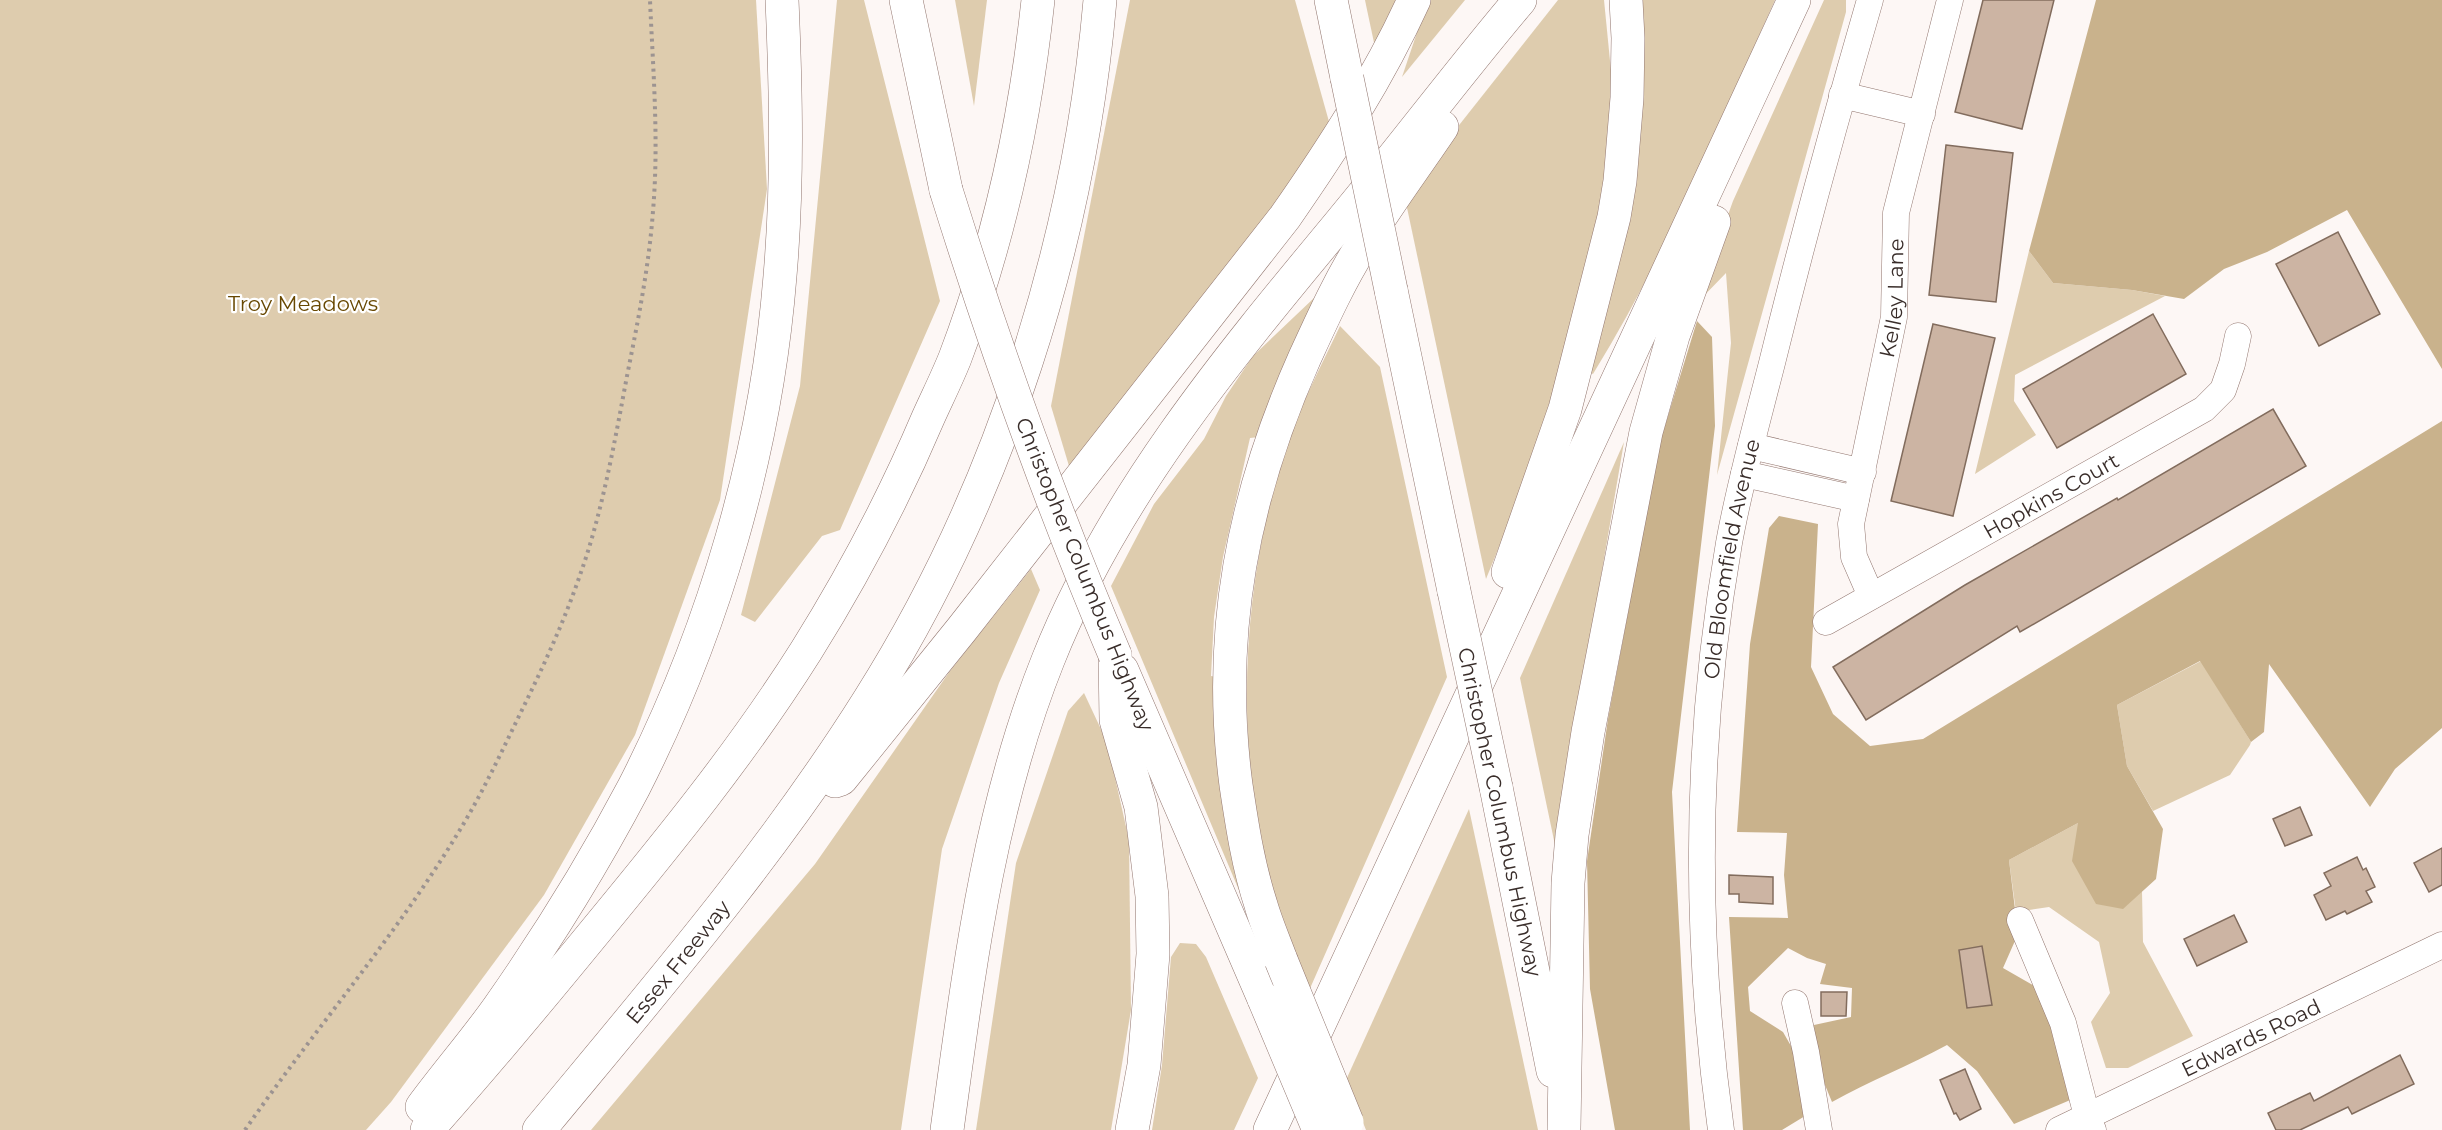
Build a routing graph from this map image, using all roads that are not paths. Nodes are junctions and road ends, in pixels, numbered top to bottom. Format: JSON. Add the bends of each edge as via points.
{"nodes":[{"id":1,"x":782,"y":0,"type":"edge"},
{"id":2,"x":906,"y":0,"type":"edge"},
{"id":3,"x":1038,"y":0,"type":"edge"},
{"id":4,"x":1100,"y":0,"type":"edge"},
{"id":5,"x":1331,"y":0,"type":"edge"},
{"id":6,"x":1414,"y":0,"type":"edge"},
{"id":7,"x":1520,"y":0,"type":"edge"},
{"id":8,"x":1626,"y":0,"type":"edge"},
{"id":9,"x":1794,"y":0,"type":"edge"},
{"id":10,"x":1870,"y":0,"type":"edge"},
{"id":11,"x":1950,"y":0,"type":"edge"},
{"id":12,"x":1458,"y":74,"type":"junction"},
{"id":13,"x":1842,"y":95,"type":"junction"},
{"id":14,"x":1922,"y":114,"type":"junction"},
{"id":15,"x":1716,"y":170,"type":"junction"},
{"id":16,"x":2238,"y":336,"type":"dead end"},
{"id":17,"x":1751,"y":446,"type":"junction"},
{"id":18,"x":1863,"y":472,"type":"junction"},
{"id":19,"x":1744,"y":474,"type":"junction"},
{"id":20,"x":1856,"y":499,"type":"junction"},
{"id":21,"x":1871,"y":596,"type":"junction"},
{"id":22,"x":1509,"y":616,"type":"junction"},
{"id":23,"x":1826,"y":622,"type":"dead end"},
{"id":24,"x":1115,"y":655,"type":"junction"},
{"id":25,"x":810,"y":789,"type":"junction"},
{"id":26,"x":2020,"y":920,"type":"dead end"},
{"id":27,"x":2442,"y":945,"type":"edge"},
{"id":28,"x":1794,"y":1003,"type":"dead end"},
{"id":29,"x":2090,"y":1123,"type":"edge"},
{"id":30,"x":1338,"y":1127,"type":"edge"},
{"id":31,"x":1565,"y":1129,"type":"edge"},
{"id":32,"x":406,"y":1130,"type":"edge"},
{"id":33,"x":427,"y":1130,"type":"edge"},
{"id":34,"x":539,"y":1130,"type":"edge"},
{"id":35,"x":947,"y":1130,"type":"edge"},
{"id":36,"x":1132,"y":1130,"type":"edge"},
{"id":37,"x":1270,"y":1130,"type":"edge"},
{"id":38,"x":1721,"y":1130,"type":"edge"},
{"id":39,"x":1819,"y":1130,"type":"edge"},
{"id":40,"x":2059,"y":1130,"type":"edge"}],
"edges":[{"from":1,"to":32,"type":"highway","via":[[785,183],[780,277],[770,358],[755,444],[733,532],[698,640],[634,787],[597,852],[509,993]]},
{"from":2,"to":24,"type":"highway","name":"Christopher Columbus Highway","bridge":true,"via":[[946,190],[973,277],[1030,442]]},
{"from":3,"to":33,"type":"highway","via":[[1025,104],[995,235],[954,360],[873,535],[807,650],[696,808],[486,1065]]},
{"from":4,"to":25,"type":"highway","name":"Essex Freeway","via":[[1082,144],[1061,244],[1021,376],[968,512],[916,619],[872,696]]},
{"from":5,"to":31,"type":"highway","name":"Christopher Columbus Highway","bridge":true},
{"from":6,"to":25,"type":"highway","via":[[1392,48],[1285,218],[841,779]]},
{"from":7,"to":12,"type":"highway"},
{"from":8,"to":22,"type":"highway","via":[[1627,98],[1614,217],[1565,409],[1507,575]]},
{"from":9,"to":15,"type":"highway"},
{"from":10,"to":13,"type":"street","name":"Old Bloomfield Avenue"},
{"from":11,"to":14,"type":"street","name":"Kelley Lane"},
{"from":12,"to":30,"type":"highway","bridge":true,"via":[[1456,107],[1360,248],[1314,338],[1258,479],[1234,594],[1229,709],[1249,863]]},
{"from":12,"to":35,"type":"highway","via":[[1297,274],[1163,450],[1098,556],[1061,631],[1011,766],[993,842]]},
{"from":13,"to":14,"type":"street"},
{"from":13,"to":17,"type":"street","name":"Old Bloomfield Avenue"},
{"from":14,"to":18,"type":"street","name":"Kelley Lane","via":[[1896,213],[1894,317]]},
{"from":15,"to":22,"type":"highway"},
{"from":15,"to":31,"type":"highway","via":[[1722,201],[1673,336],[1643,441],[1580,787],[1568,883]]},
{"from":16,"to":21,"type":"street","name":"Hopkins Court","via":[[2223,390],[2204,409]]},
{"from":17,"to":18,"type":"street"},
{"from":17,"to":19,"type":"street","name":"Old Bloomfield Avenue"},
{"from":18,"to":20,"type":"street","name":"Kelley Lane"},
{"from":19,"to":20,"type":"street"},
{"from":19,"to":38,"type":"street","name":"Old Bloomfield Avenue","via":[[1717,627],[1707,716],[1702,819],[1708,1018]]},
{"from":20,"to":21,"type":"street","name":"Kelley Lane","via":[[1851,543]]},
{"from":21,"to":23,"type":"street","name":"Hopkins Court"},
{"from":22,"to":37,"type":"highway"},
{"from":24,"to":30,"type":"highway","name":"Christopher Columbus Highway","bridge":true,"via":[[1264,999]]},
{"from":24,"to":36,"type":"highway","via":[[1116,720],[1141,807],[1152,896],[1153,954],[1144,1065]]},
{"from":25,"to":34,"type":"highway","name":"Essex Freeway","via":[[717,913]]},
{"from":26,"to":29,"type":"street","via":[[2063,1023]]},
{"from":27,"to":29,"type":"street","name":"Edwards Road"},
{"from":28,"to":39,"type":"street"},
{"from":29,"to":40,"type":"street","name":"Edwards Road"}]}
